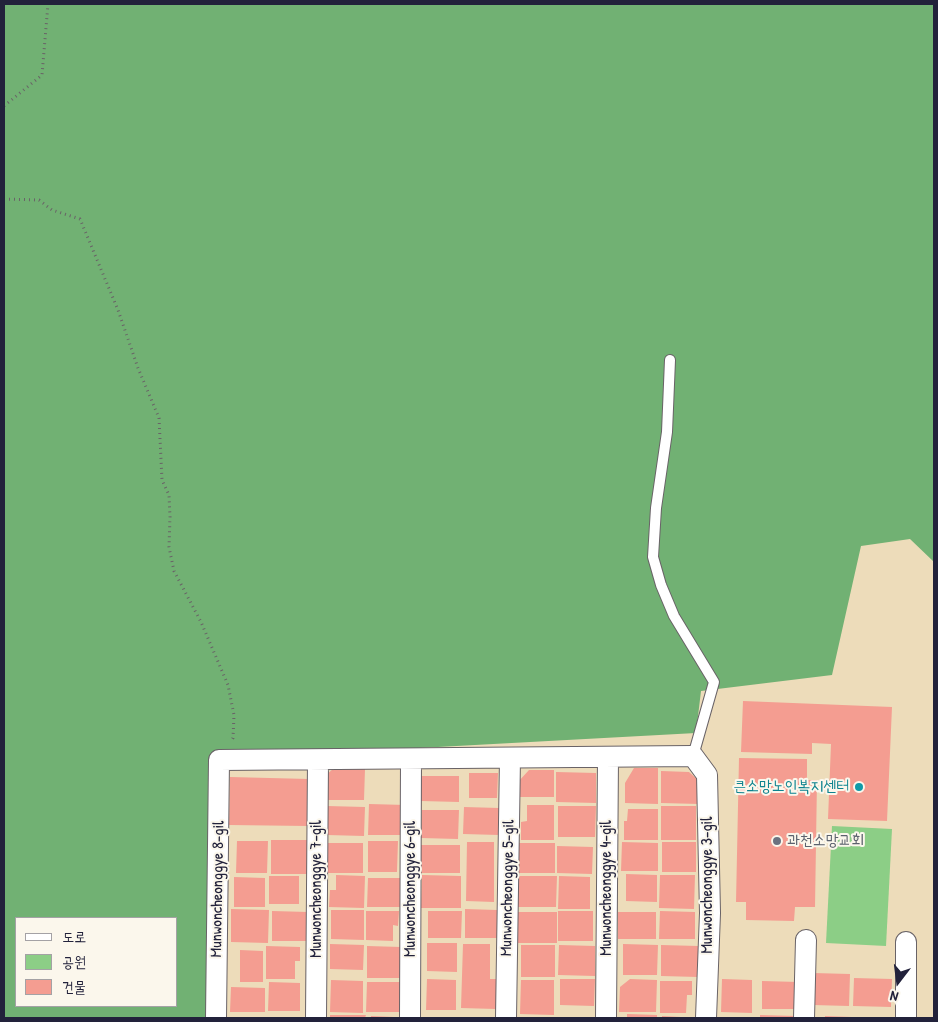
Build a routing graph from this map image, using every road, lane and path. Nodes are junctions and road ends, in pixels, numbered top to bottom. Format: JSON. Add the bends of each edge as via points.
{"nodes":[{"id":1,"x":48,"y":4,"type":"edge"},
{"id":2,"x":4,"y":106,"type":"edge"},
{"id":3,"x":4,"y":200,"type":"edge"},
{"id":4,"x":670,"y":360,"type":"dead end"},
{"id":5,"x":694,"y":756,"type":"junction"},
{"id":6,"x":608,"y":757,"type":"junction"},
{"id":7,"x":510,"y":758,"type":"junction"},
{"id":8,"x":412,"y":759,"type":"junction"},
{"id":9,"x":219,"y":760,"type":"junction"},
{"id":10,"x":318,"y":760,"type":"junction"},
{"id":11,"x":806,"y":940,"type":"dead end"},
{"id":12,"x":906,"y":942,"type":"dead end"},
{"id":13,"x":216,"y":1018,"type":"edge"},
{"id":14,"x":316,"y":1018,"type":"edge"},
{"id":15,"x":410,"y":1018,"type":"edge"},
{"id":16,"x":506,"y":1018,"type":"edge"},
{"id":17,"x":606,"y":1018,"type":"edge"},
{"id":18,"x":706,"y":1018,"type":"edge"},
{"id":19,"x":804,"y":1018,"type":"edge"},
{"id":20,"x":906,"y":1018,"type":"edge"}],
"edges":[{"from":1,"to":2,"type":"path","via":[[42,75]]},
{"from":3,"to":9,"type":"path","via":[[39,200],[52,210],[80,219],[118,310],[159,418],[162,480],[169,495],[168,547],[174,571],[228,684],[234,715],[233,738]]},
{"from":4,"to":5,"type":"lane","via":[[667,432],[653,557],[674,616],[714,682]]},
{"from":5,"to":6,"type":"street"},
{"from":5,"to":18,"type":"street","name":"Munwoncheonggye 3-gil","via":[[707,775],[710,913]]},
{"from":6,"to":7,"type":"street"},
{"from":6,"to":17,"type":"street","name":"Munwoncheonggye 4-gil"},
{"from":7,"to":8,"type":"street"},
{"from":7,"to":16,"type":"street","name":"Munwoncheonggye 5-gil"},
{"from":8,"to":10,"type":"street"},
{"from":8,"to":15,"type":"street","name":"Munwoncheonggye 6-gil"},
{"from":9,"to":10,"type":"street"},
{"from":9,"to":13,"type":"street","name":"Munwoncheonggye 8-gil"},
{"from":10,"to":14,"type":"street","name":"Munwoncheonggye 7-gil"},
{"from":11,"to":19,"type":"street"},
{"from":12,"to":20,"type":"street"}]}
